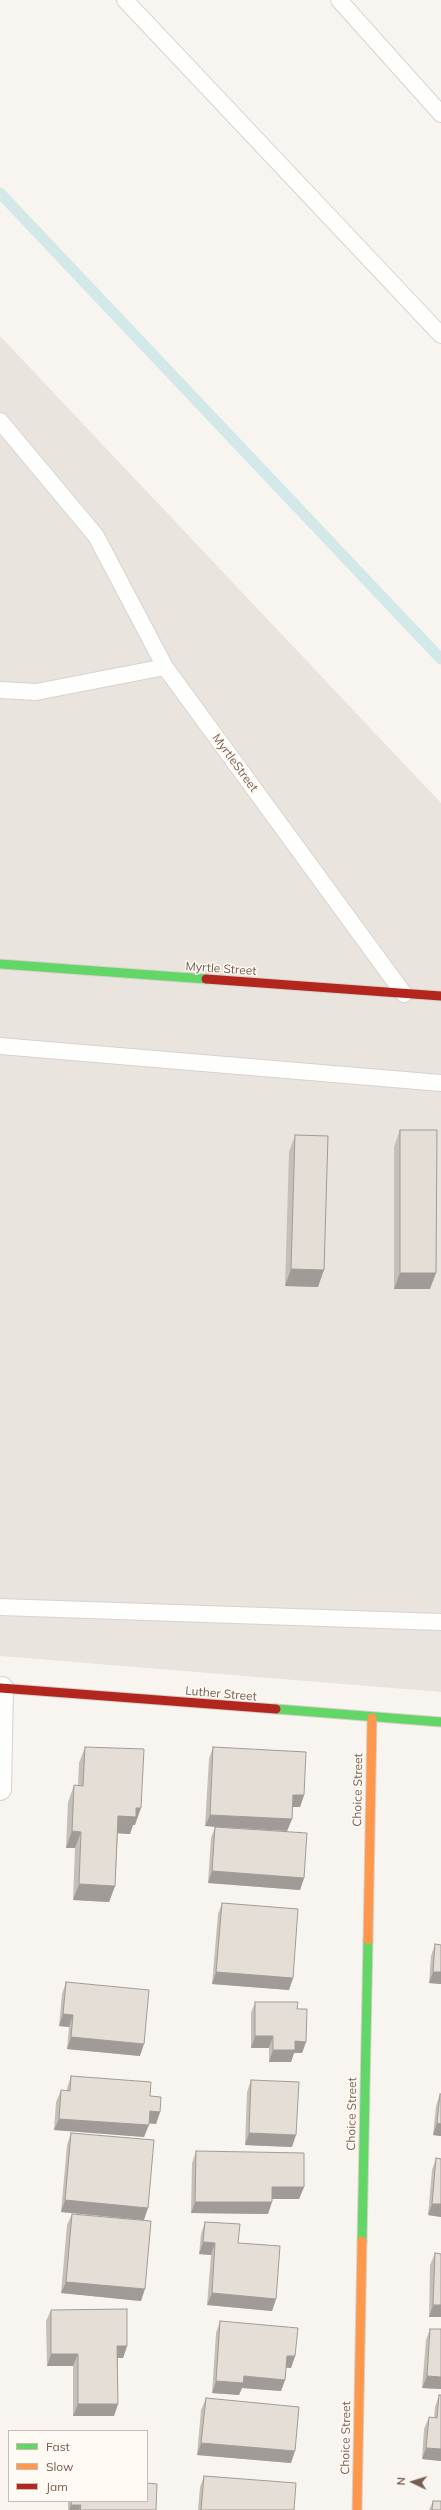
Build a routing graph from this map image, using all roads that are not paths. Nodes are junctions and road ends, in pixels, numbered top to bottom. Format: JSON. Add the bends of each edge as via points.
{"nodes":[{"id":1,"x":125,"y":0,"type":"edge"},
{"id":2,"x":339,"y":0,"type":"edge"},
{"id":3,"x":441,"y":114,"type":"edge"},
{"id":4,"x":441,"y":335,"type":"edge"},
{"id":5,"x":0,"y":421,"type":"edge"},
{"id":6,"x":165,"y":667,"type":"junction"},
{"id":7,"x":0,"y":690,"type":"edge"},
{"id":8,"x":0,"y":964,"type":"edge"},
{"id":9,"x":404,"y":994,"type":"junction"},
{"id":10,"x":441,"y":996,"type":"edge"},
{"id":11,"x":0,"y":1046,"type":"edge"},
{"id":12,"x":441,"y":1083,"type":"edge"},
{"id":13,"x":0,"y":1606,"type":"edge"},
{"id":14,"x":441,"y":1622,"type":"edge"},
{"id":15,"x":1,"y":1688,"type":"edge"},
{"id":16,"x":372,"y":1718,"type":"junction"},
{"id":17,"x":441,"y":1722,"type":"edge"},
{"id":18,"x":0,"y":1789,"type":"edge"},
{"id":19,"x":357,"y":2510,"type":"edge"}],
"edges":[{"from":1,"to":4,"type":"lane"},
{"from":2,"to":3,"type":"lane"},
{"from":5,"to":6,"type":"lane","name":"MyrtleStreet","via":[[96,536]]},
{"from":6,"to":7,"type":"lane","via":[[36,692]]},
{"from":6,"to":9,"type":"lane","name":"MyrtleStreet"},
{"from":8,"to":9,"type":"street","name":"Myrtle Street"},
{"from":9,"to":10,"type":"street","name":"Myrtle Street"},
{"from":11,"to":12,"type":"lane"},
{"from":13,"to":14,"type":"lane"},
{"from":15,"to":16,"type":"street","name":"Luther Street"},
{"from":15,"to":18,"type":"street"},
{"from":16,"to":17,"type":"street","name":"Luther Street"},
{"from":16,"to":19,"type":"street","name":"Choice Street"}]}
